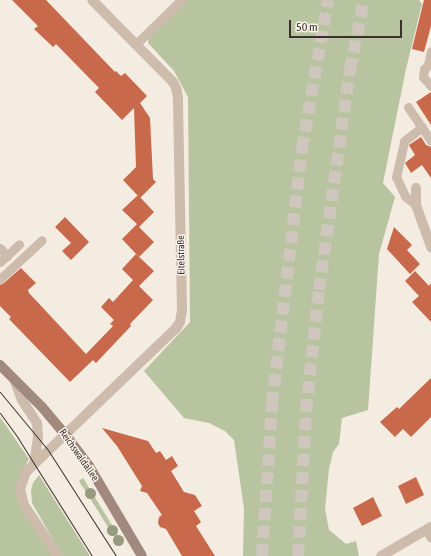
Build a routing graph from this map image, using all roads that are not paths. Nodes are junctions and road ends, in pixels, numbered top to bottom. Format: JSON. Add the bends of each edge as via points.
{"nodes":[{"id":1,"x":92,"y":0,"type":"edge"},
{"id":2,"x":182,"y":0,"type":"edge"},
{"id":3,"x":136,"y":44,"type":"junction"},
{"id":4,"x":431,"y":51,"type":"edge"},
{"id":5,"x":429,"y":64,"type":"edge"},
{"id":6,"x":431,"y":86,"type":"edge"},
{"id":7,"x":408,"y":108,"type":"dead end"},
{"id":8,"x":422,"y":127,"type":"junction"},
{"id":9,"x":431,"y":141,"type":"edge"},
{"id":10,"x":416,"y":188,"type":"dead end"},
{"id":11,"x":416,"y":205,"type":"junction"},
{"id":12,"x":42,"y":240,"type":"dead end"},
{"id":13,"x":19,"y":244,"type":"dead end"},
{"id":14,"x":431,"y":247,"type":"edge"},
{"id":15,"x":0,"y":248,"type":"edge"},
{"id":16,"x":7,"y":256,"type":"junction"},
{"id":17,"x":0,"y":262,"type":"edge"},
{"id":18,"x":0,"y":278,"type":"edge"},
{"id":19,"x":0,"y":365,"type":"edge"},
{"id":20,"x":15,"y":381,"type":"junction"},
{"id":21,"x":65,"y":434,"type":"junction"},
{"id":22,"x":34,"y":464,"type":"junction"},
{"id":23,"x":429,"y":532,"type":"edge"},
{"id":24,"x":58,"y":556,"type":"edge"},
{"id":25,"x":142,"y":556,"type":"edge"},
{"id":26,"x":381,"y":556,"type":"edge"}],
"edges":[{"from":1,"to":3,"type":"street","name":"Eitelstraße"},
{"from":2,"to":3,"type":"lane"},
{"from":3,"to":21,"type":"street","name":"Eitelstraße","via":[[173,82],[178,98],[181,318],[176,328]]},
{"from":4,"to":5,"type":"lane"},
{"from":5,"to":6,"type":"lane","via":[[424,69],[423,77]]},
{"from":7,"to":8,"type":"lane"},
{"from":8,"to":9,"type":"lane"},
{"from":8,"to":11,"type":"lane","via":[[404,141],[396,177],[405,196]]},
{"from":10,"to":11,"type":"street"},
{"from":11,"to":14,"type":"street"},
{"from":12,"to":18,"type":"lane"},
{"from":13,"to":16,"type":"lane"},
{"from":15,"to":16,"type":"lane"},
{"from":16,"to":17,"type":"lane"},
{"from":19,"to":20,"type":"main road","name":"Reichswaldallee"},
{"from":20,"to":21,"type":"main road","name":"Reichswaldallee"},
{"from":20,"to":22,"type":"street","via":[[22,400],[37,423],[38,437]]},
{"from":21,"to":22,"type":"street","name":"Eitelstraße"},
{"from":21,"to":25,"type":"main road","name":"Reichswaldallee","via":[[89,466]]},
{"from":22,"to":24,"type":"street","via":[[22,482],[21,497]]},
{"from":23,"to":26,"type":"street"}]}
